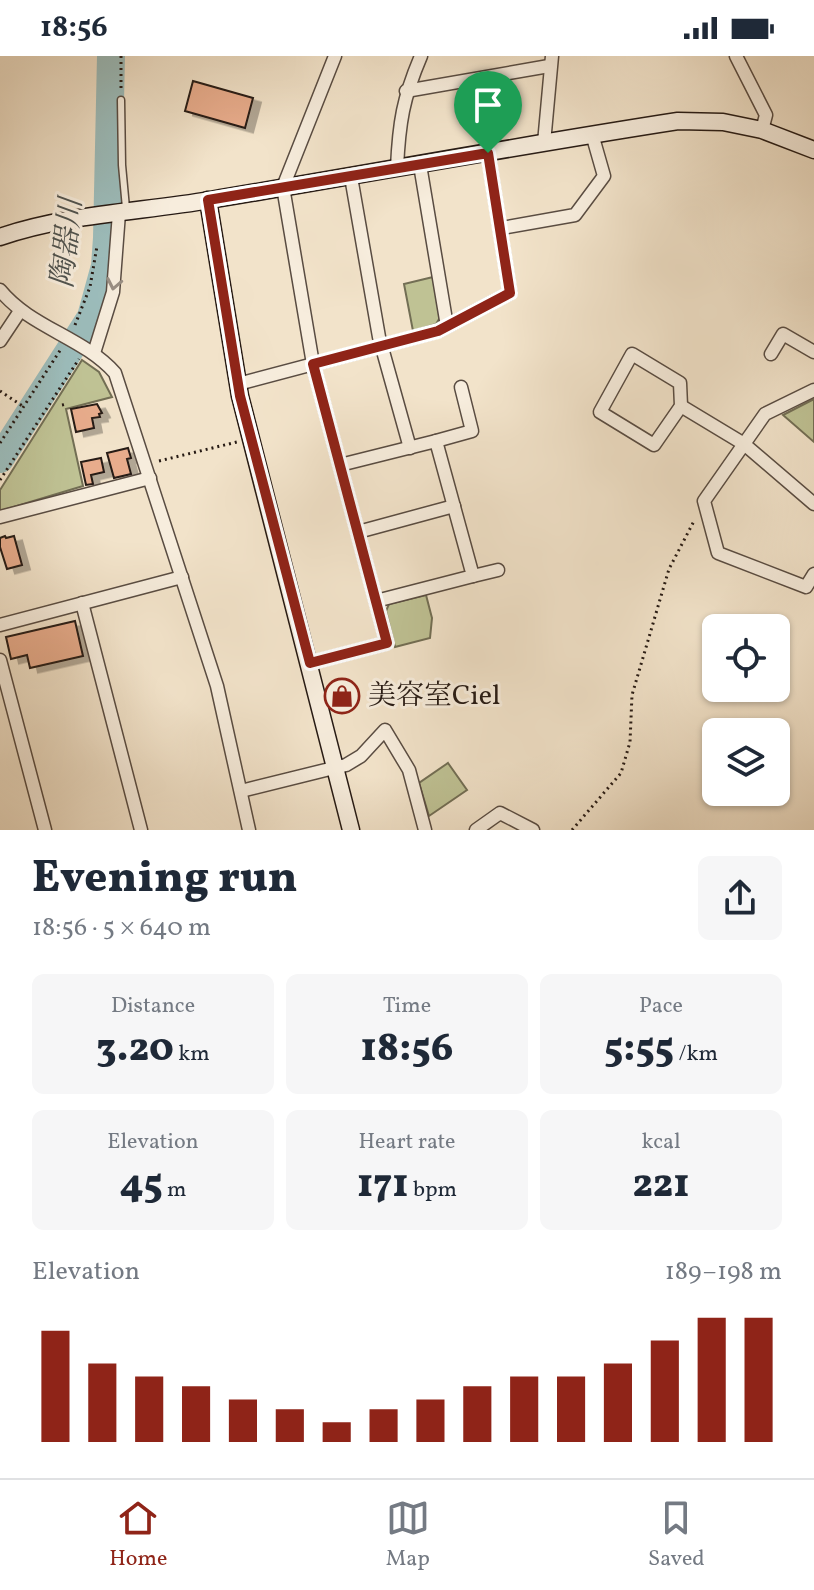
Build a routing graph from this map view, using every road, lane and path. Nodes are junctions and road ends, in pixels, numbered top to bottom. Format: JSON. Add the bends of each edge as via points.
{"nodes":[{"id":1,"x":121,"y":56,"type":"edge"},
{"id":2,"x":335,"y":56,"type":"edge"},
{"id":3,"x":421,"y":56,"type":"edge"},
{"id":4,"x":736,"y":56,"type":"edge"},
{"id":5,"x":550,"y":61,"type":"edge"},
{"id":6,"x":406,"y":91,"type":"junction"},
{"id":7,"x":121,"y":100,"type":"joint"},
{"id":8,"x":762,"y":130,"type":"junction"},
{"id":9,"x":592,"y":134,"type":"junction"},
{"id":10,"x":544,"y":143,"type":"junction"},
{"id":11,"x":814,"y":150,"type":"edge"},
{"id":12,"x":488,"y":153,"type":"junction"},
{"id":13,"x":420,"y":165,"type":"junction"},
{"id":14,"x":397,"y":168,"type":"junction"},
{"id":15,"x":351,"y":177,"type":"junction"},
{"id":16,"x":283,"y":187,"type":"junction"},
{"id":17,"x":208,"y":200,"type":"junction"},
{"id":18,"x":120,"y":213,"type":"junction"},
{"id":19,"x":502,"y":228,"type":"junction"},
{"id":20,"x":0,"y":237,"type":"edge"},
{"id":21,"x":97,"y":246,"type":"dead end"},
{"id":22,"x":0,"y":290,"type":"edge"},
{"id":23,"x":20,"y":311,"type":"junction"},
{"id":24,"x":80,"y":318,"type":"dead end"},
{"id":25,"x":447,"y":326,"type":"junction"},
{"id":26,"x":0,"y":341,"type":"edge"},
{"id":27,"x":65,"y":345,"type":"junction"},
{"id":28,"x":381,"y":345,"type":"junction"},
{"id":29,"x":86,"y":352,"type":"junction"},
{"id":30,"x":814,"y":352,"type":"edge"},
{"id":31,"x":771,"y":354,"type":"dead end"},
{"id":32,"x":313,"y":364,"type":"junction"},
{"id":33,"x":69,"y":373,"type":"junction"},
{"id":34,"x":74,"y":377,"type":"dead end"},
{"id":35,"x":238,"y":384,"type":"junction"},
{"id":36,"x":461,"y":387,"type":"dead end"},
{"id":37,"x":814,"y":390,"type":"edge"},
{"id":38,"x":0,"y":391,"type":"edge"},
{"id":39,"x":681,"y":406,"type":"junction"},
{"id":40,"x":24,"y":407,"type":"junction"},
{"id":41,"x":240,"y":441,"type":"dead end"},
{"id":42,"x":436,"y":441,"type":"junction"},
{"id":43,"x":0,"y":443,"type":"edge"},
{"id":44,"x":744,"y":444,"type":"junction"},
{"id":45,"x":410,"y":448,"type":"junction"},
{"id":46,"x":146,"y":465,"type":"junction"},
{"id":47,"x":340,"y":465,"type":"junction"},
{"id":48,"x":150,"y":478,"type":"junction"},
{"id":49,"x":0,"y":480,"type":"edge"},
{"id":50,"x":704,"y":501,"type":"junction"},
{"id":51,"x":814,"y":504,"type":"edge"},
{"id":52,"x":454,"y":506,"type":"junction"},
{"id":53,"x":0,"y":517,"type":"edge"},
{"id":54,"x":358,"y":532,"type":"junction"},
{"id":55,"x":498,"y":570,"type":"dead end"},
{"id":56,"x":814,"y":574,"type":"edge"},
{"id":57,"x":473,"y":576,"type":"junction"},
{"id":58,"x":182,"y":577,"type":"junction"},
{"id":59,"x":376,"y":601,"type":"junction"},
{"id":60,"x":82,"y":603,"type":"junction"},
{"id":61,"x":0,"y":625,"type":"edge"},
{"id":62,"x":0,"y":660,"type":"edge"},
{"id":63,"x":310,"y":663,"type":"junction"},
{"id":64,"x":336,"y":767,"type":"junction"},
{"id":65,"x":241,"y":791,"type":"junction"},
{"id":66,"x":45,"y":830,"type":"edge"},
{"id":67,"x":141,"y":830,"type":"edge"},
{"id":68,"x":249,"y":830,"type":"edge"},
{"id":69,"x":351,"y":830,"type":"edge"},
{"id":70,"x":425,"y":830,"type":"edge"},
{"id":71,"x":476,"y":830,"type":"edge"},
{"id":72,"x":533,"y":830,"type":"edge"},
{"id":73,"x":572,"y":830,"type":"edge"}],
"edges":[{"from":1,"to":7,"type":"path"},
{"from":2,"to":16,"type":"street"},
{"from":3,"to":6,"type":"street"},
{"from":4,"to":8,"type":"street","via":[[766,115]]},
{"from":5,"to":6,"type":"street"},
{"from":5,"to":10,"type":"street"},
{"from":6,"to":14,"type":"street"},
{"from":7,"to":18,"type":"lane"},
{"from":8,"to":9,"type":"street","via":[[678,121]]},
{"from":8,"to":11,"type":"street"},
{"from":9,"to":10,"type":"street"},
{"from":9,"to":19,"type":"street","via":[[604,176],[575,215]]},
{"from":10,"to":12,"type":"street"},
{"from":12,"to":13,"type":"street"},
{"from":12,"to":19,"type":"street"},
{"from":13,"to":14,"type":"street"},
{"from":13,"to":25,"type":"street"},
{"from":14,"to":15,"type":"street"},
{"from":15,"to":16,"type":"street"},
{"from":15,"to":28,"type":"street"},
{"from":16,"to":17,"type":"street"},
{"from":16,"to":32,"type":"street"},
{"from":17,"to":18,"type":"street"},
{"from":17,"to":35,"type":"street"},
{"from":18,"to":20,"type":"street"},
{"from":18,"to":29,"type":"street","one_way":true,"via":[[113,292]]},
{"from":19,"to":25,"type":"street","via":[[510,293]]},
{"from":21,"to":24,"type":"path"},
{"from":22,"to":23,"type":"street"},
{"from":23,"to":26,"type":"street"},
{"from":23,"to":27,"type":"street"},
{"from":25,"to":28,"type":"street"},
{"from":27,"to":29,"type":"street"},
{"from":27,"to":40,"type":"path"},
{"from":28,"to":32,"type":"street"},
{"from":28,"to":45,"type":"street"},
{"from":29,"to":33,"type":"path"},
{"from":29,"to":46,"type":"street","via":[[115,373]]},
{"from":30,"to":31,"type":"street","via":[[783,334]]},
{"from":32,"to":35,"type":"street"},
{"from":32,"to":47,"type":"street"},
{"from":33,"to":34,"type":"path"},
{"from":33,"to":49,"type":"path"},
{"from":35,"to":63,"type":"street"},
{"from":36,"to":42,"type":"street","via":[[472,431]]},
{"from":37,"to":44,"type":"street","via":[[765,414]]},
{"from":38,"to":40,"type":"path"},
{"from":39,"to":39,"type":"street","via":[[680,383],[632,354],[600,412],[654,445]]},
{"from":39,"to":44,"type":"street"},
{"from":40,"to":43,"type":"path"},
{"from":41,"to":46,"type":"path"},
{"from":42,"to":45,"type":"street"},
{"from":42,"to":52,"type":"street"},
{"from":44,"to":50,"type":"street"},
{"from":44,"to":51,"type":"street"},
{"from":45,"to":47,"type":"street"},
{"from":46,"to":48,"type":"street"},
{"from":47,"to":54,"type":"street"},
{"from":48,"to":53,"type":"street"},
{"from":48,"to":58,"type":"street"},
{"from":50,"to":56,"type":"street","via":[[718,553],[806,587]]},
{"from":50,"to":73,"type":"path","via":[[669,569],[632,695],[630,742],[621,773]]},
{"from":52,"to":54,"type":"street"},
{"from":52,"to":57,"type":"street"},
{"from":54,"to":59,"type":"street"},
{"from":55,"to":57,"type":"street"},
{"from":57,"to":59,"type":"street"},
{"from":58,"to":60,"type":"street"},
{"from":58,"to":65,"type":"street","via":[[217,686]]},
{"from":59,"to":63,"type":"street","via":[[387,643]]},
{"from":60,"to":61,"type":"street"},
{"from":60,"to":67,"type":"street"},
{"from":62,"to":66,"type":"street"},
{"from":63,"to":64,"type":"street"},
{"from":64,"to":65,"type":"street"},
{"from":64,"to":69,"type":"street"},
{"from":64,"to":70,"type":"street","via":[[361,756],[385,730],[409,770]]},
{"from":65,"to":68,"type":"street"},
{"from":71,"to":72,"type":"street","via":[[500,813]]}]}
